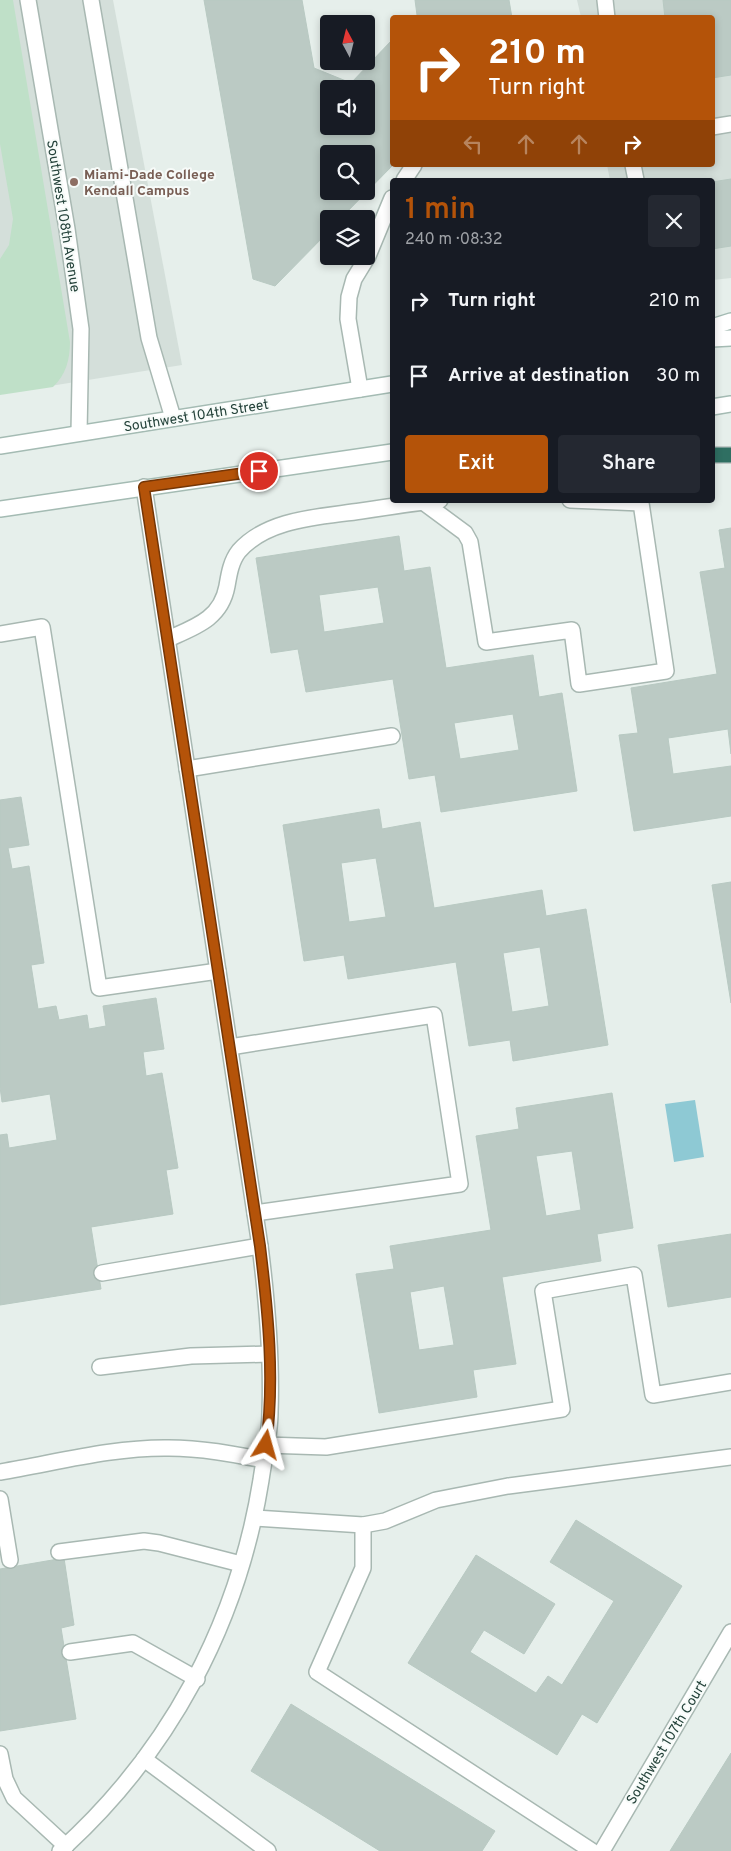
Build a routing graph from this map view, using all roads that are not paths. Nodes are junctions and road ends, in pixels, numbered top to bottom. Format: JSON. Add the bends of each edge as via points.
{"nodes":[{"id":1,"x":28,"y":0,"type":"edge"},
{"id":2,"x":91,"y":0,"type":"edge"},
{"id":3,"x":604,"y":0,"type":"edge"},
{"id":4,"x":606,"y":15,"type":"edge"},
{"id":5,"x":731,"y":124,"type":"edge"},
{"id":6,"x":715,"y":127,"type":"edge"},
{"id":7,"x":413,"y":167,"type":"edge"},
{"id":8,"x":405,"y":178,"type":"edge"},
{"id":9,"x":390,"y":203,"type":"edge"},
{"id":10,"x":731,"y":321,"type":"edge"},
{"id":11,"x":715,"y":326,"type":"edge"},
{"id":12,"x":731,"y":338,"type":"edge"},
{"id":13,"x":715,"y":339,"type":"edge"},
{"id":14,"x":390,"y":384,"type":"edge"},
{"id":15,"x":360,"y":389,"type":"junction"},
{"id":16,"x":731,"y":404,"type":"edge"},
{"id":17,"x":715,"y":407,"type":"edge"},
{"id":18,"x":173,"y":418,"type":"junction"},
{"id":19,"x":79,"y":433,"type":"junction"},
{"id":20,"x":0,"y":446,"type":"edge"},
{"id":21,"x":390,"y":452,"type":"edge"},
{"id":22,"x":715,"y":455,"type":"edge"},
{"id":23,"x":731,"y":455,"type":"edge"},
{"id":24,"x":144,"y":487,"type":"junction"},
{"id":25,"x":416,"y":503,"type":"edge"},
{"id":26,"x":424,"y":503,"type":"edge"},
{"id":27,"x":641,"y":503,"type":"edge"},
{"id":28,"x":0,"y":509,"type":"edge"},
{"id":29,"x":0,"y":634,"type":"edge"},
{"id":30,"x":168,"y":639,"type":"junction"},
{"id":31,"x":392,"y":736,"type":"dead end"},
{"id":32,"x":187,"y":769,"type":"junction"},
{"id":33,"x":218,"y":971,"type":"junction"},
{"id":34,"x":230,"y":1047,"type":"junction"},
{"id":35,"x":256,"y":1213,"type":"junction"},
{"id":36,"x":260,"y":1246,"type":"junction"},
{"id":37,"x":102,"y":1273,"type":"dead end"},
{"id":38,"x":269,"y":1354,"type":"junction"},
{"id":39,"x":100,"y":1367,"type":"dead end"},
{"id":40,"x":731,"y":1382,"type":"edge"},
{"id":41,"x":266,"y":1445,"type":"junction"},
{"id":42,"x":731,"y":1457,"type":"edge"},
{"id":43,"x":264,"y":1460,"type":"junction"},
{"id":44,"x":0,"y":1472,"type":"edge"},
{"id":45,"x":0,"y":1498,"type":"edge"},
{"id":46,"x":254,"y":1518,"type":"junction"},
{"id":47,"x":363,"y":1525,"type":"junction"},
{"id":48,"x":59,"y":1552,"type":"dead end"},
{"id":49,"x":10,"y":1560,"type":"dead end"},
{"id":50,"x":241,"y":1564,"type":"junction"},
{"id":51,"x":731,"y":1632,"type":"edge"},
{"id":52,"x":70,"y":1652,"type":"dead end"},
{"id":53,"x":197,"y":1679,"type":"junction"},
{"id":54,"x":0,"y":1754,"type":"edge"},
{"id":55,"x":144,"y":1759,"type":"junction"},
{"id":56,"x":63,"y":1848,"type":"edge"},
{"id":57,"x":268,"y":1851,"type":"edge"},
{"id":58,"x":592,"y":1851,"type":"edge"},
{"id":59,"x":602,"y":1851,"type":"edge"}],
"edges":[{"from":1,"to":19,"type":"street","name":"Southwest 108th Avenue","via":[[82,329]]},
{"from":2,"to":18,"type":"street","via":[[149,338]]},
{"from":3,"to":4,"type":"street"},
{"from":5,"to":6,"type":"street"},
{"from":7,"to":8,"type":"street"},
{"from":9,"to":15,"type":"street","via":[[368,256],[354,280],[347,309]]},
{"from":10,"to":11,"type":"street"},
{"from":12,"to":13,"type":"street"},
{"from":14,"to":15,"type":"street","name":"Southwest 104th Street"},
{"from":15,"to":18,"type":"street","name":"Southwest 104th Street"},
{"from":16,"to":17,"type":"street"},
{"from":18,"to":19,"type":"street","name":"Southwest 104th Street"},
{"from":19,"to":20,"type":"street","name":"Southwest 104th Street"},
{"from":21,"to":24,"type":"street"},
{"from":22,"to":23,"type":"highway"},
{"from":24,"to":28,"type":"street"},
{"from":24,"to":30,"type":"street"},
{"from":25,"to":30,"type":"street","via":[[312,518],[264,532],[236,555],[223,600],[214,616]]},
{"from":26,"to":27,"type":"street","via":[[465,533],[470,542],[486,642],[572,630],[579,684],[666,671]]},
{"from":29,"to":33,"type":"street","via":[[42,627],[99,988]]},
{"from":30,"to":32,"type":"street"},
{"from":31,"to":32,"type":"street"},
{"from":32,"to":33,"type":"street"},
{"from":33,"to":34,"type":"street"},
{"from":34,"to":35,"type":"street"},
{"from":34,"to":35,"type":"street","via":[[434,1015],[460,1184]]},
{"from":35,"to":36,"type":"street"},
{"from":36,"to":37,"type":"street"},
{"from":36,"to":38,"type":"street"},
{"from":38,"to":39,"type":"street","via":[[191,1356]]},
{"from":38,"to":41,"type":"street","via":[[270,1414]]},
{"from":40,"to":41,"type":"street","via":[[653,1395],[634,1275],[543,1291],[562,1409],[341,1445],[305,1448]]},
{"from":41,"to":43,"type":"street"},
{"from":42,"to":47,"type":"street","via":[[499,1488],[436,1500],[385,1521]]},
{"from":43,"to":44,"type":"street","via":[[210,1451],[157,1448]]},
{"from":43,"to":46,"type":"street"},
{"from":45,"to":49,"type":"street"},
{"from":46,"to":47,"type":"street"},
{"from":46,"to":50,"type":"street"},
{"from":47,"to":58,"type":"street","via":[[363,1568],[317,1672]]},
{"from":48,"to":50,"type":"street","via":[[144,1541]]},
{"from":50,"to":53,"type":"street","via":[[224,1619]]},
{"from":51,"to":59,"type":"street","name":"Southwest 107th Court"},
{"from":52,"to":53,"type":"street","via":[[133,1643]]},
{"from":53,"to":55,"type":"street"},
{"from":54,"to":56,"type":"street","via":[[5,1779],[14,1798]]},
{"from":55,"to":56,"type":"street","via":[[104,1807]]},
{"from":55,"to":57,"type":"street"}]}
